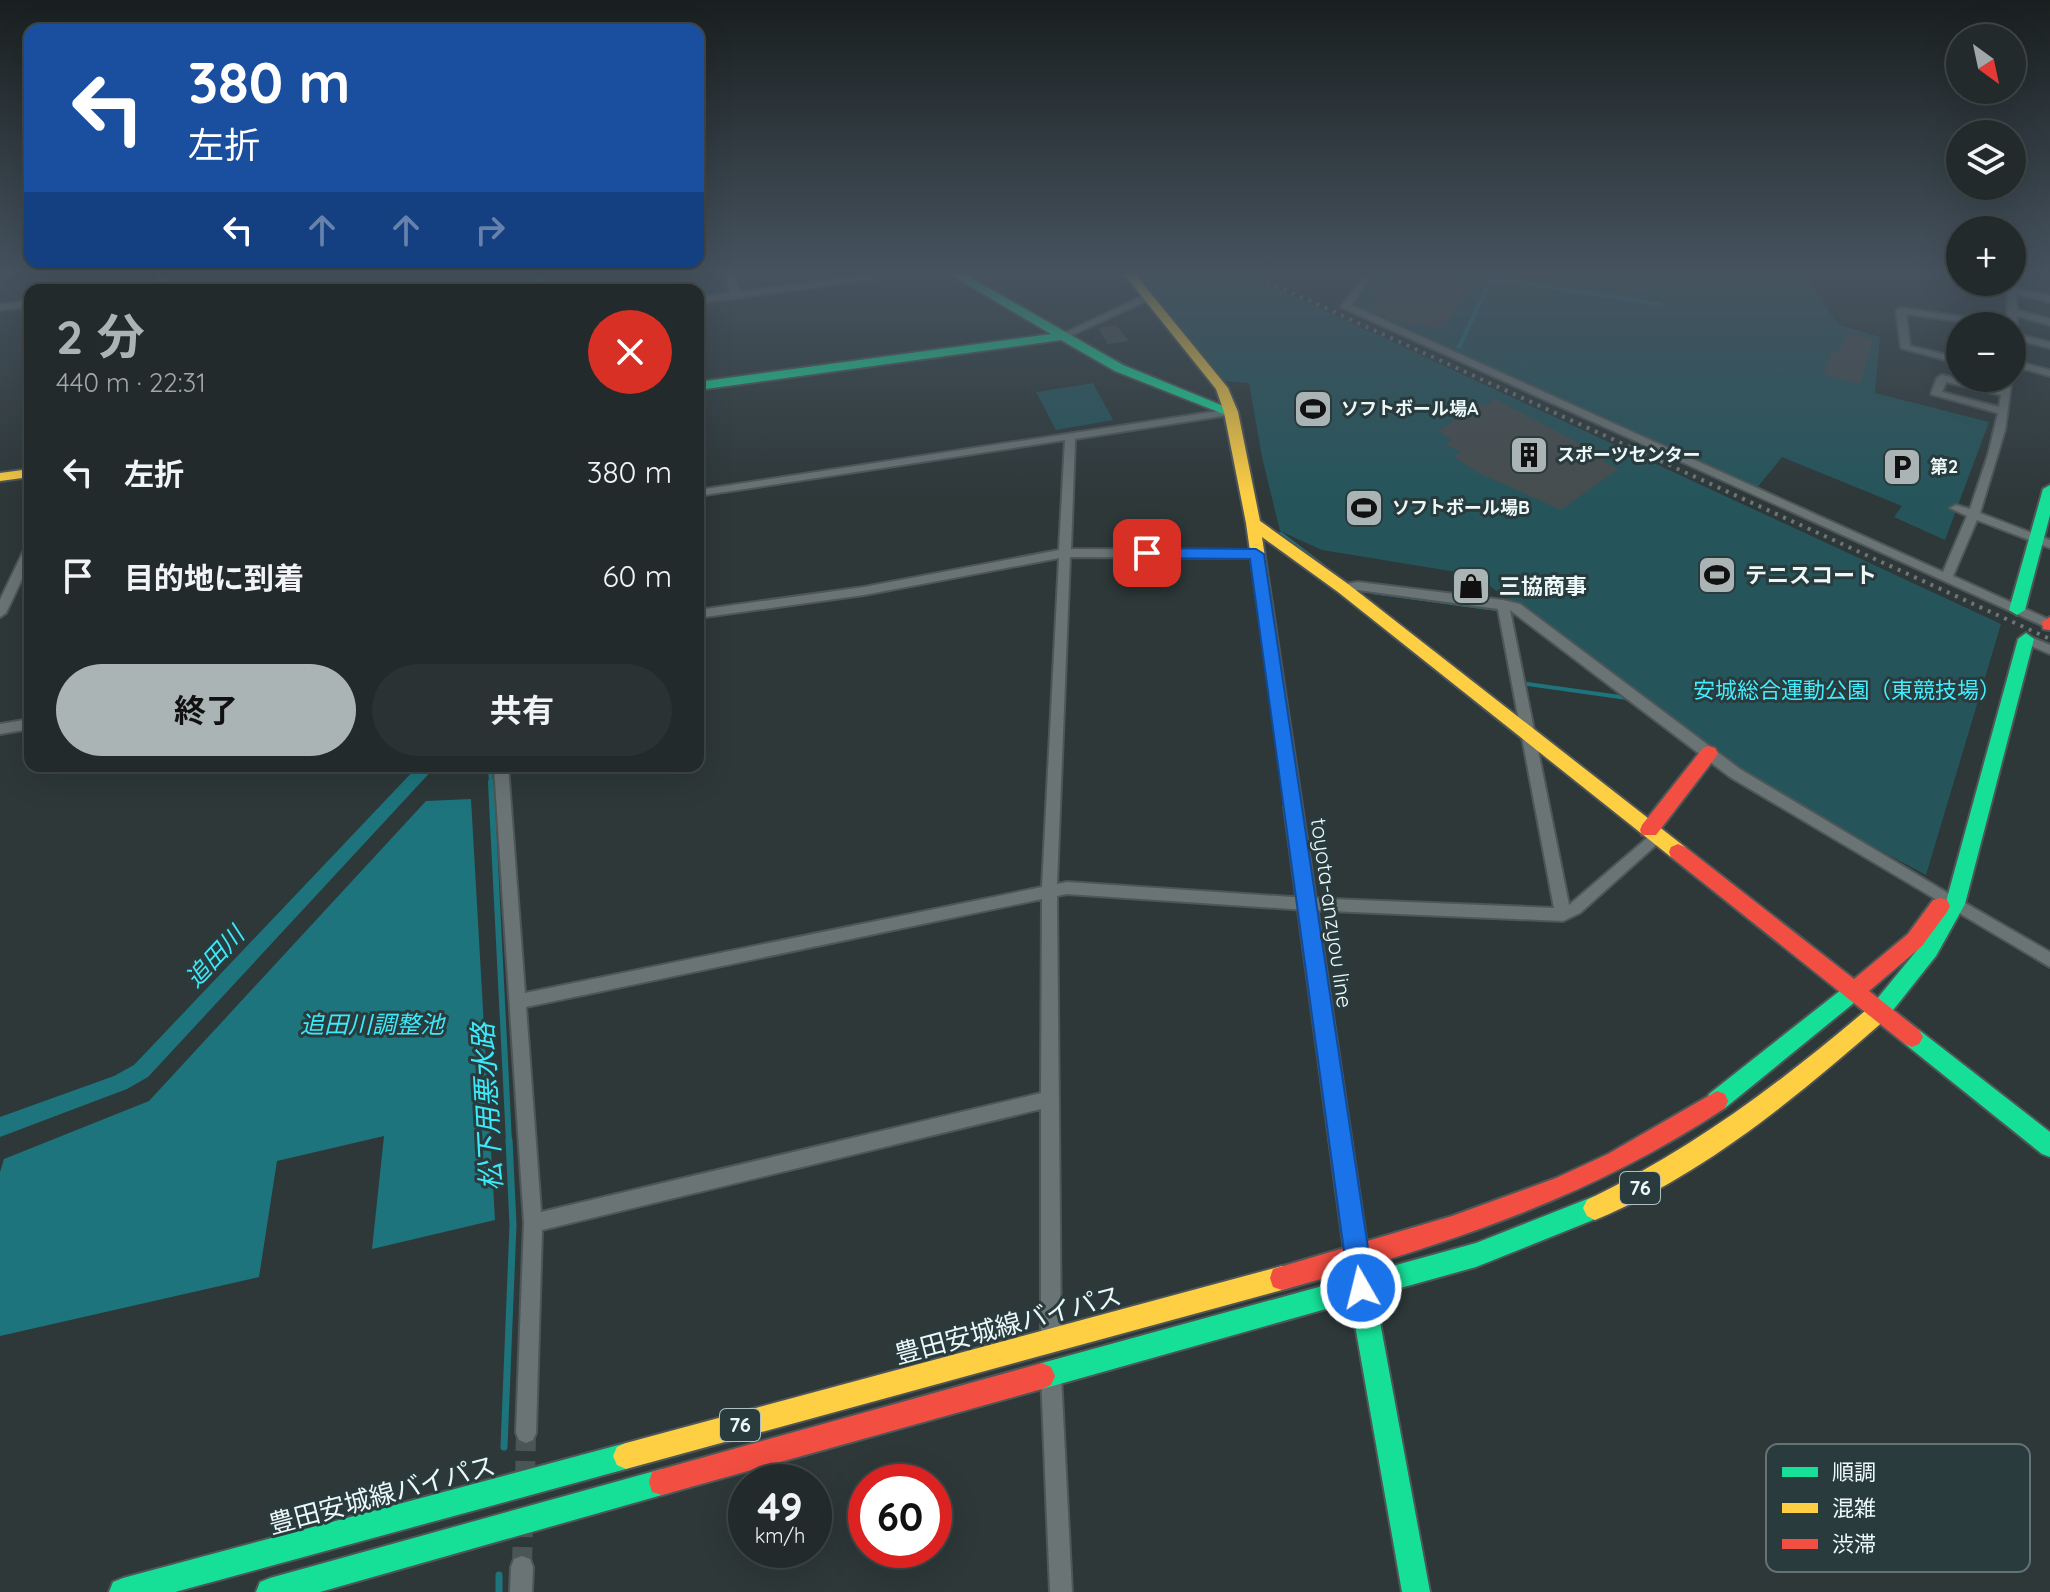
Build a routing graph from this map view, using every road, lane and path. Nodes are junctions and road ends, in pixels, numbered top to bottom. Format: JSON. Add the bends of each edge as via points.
{"nodes":[{"id":1,"x":973,"y":348,"type":"edge"},
{"id":2,"x":1085,"y":348,"type":"edge"},
{"id":3,"x":1188,"y":348,"type":"edge"},
{"id":4,"x":1439,"y":348,"type":"edge"},
{"id":5,"x":1907,"y":348,"type":"edge"},
{"id":6,"x":1946,"y":358,"type":"edge"},
{"id":7,"x":2026,"y":367,"type":"edge"},
{"id":8,"x":2050,"y":373,"type":"edge"},
{"id":9,"x":704,"y":385,"type":"edge"},
{"id":10,"x":2006,"y":393,"type":"joint"},
{"id":11,"x":2002,"y":411,"type":"junction"},
{"id":12,"x":1231,"y":412,"type":"junction"},
{"id":13,"x":1985,"y":431,"type":"dead end"},
{"id":14,"x":1998,"y":434,"type":"junction"},
{"id":15,"x":1070,"y":437,"type":"junction"},
{"id":16,"x":24,"y":474,"type":"edge"},
{"id":17,"x":0,"y":477,"type":"edge"},
{"id":18,"x":2050,"y":489,"type":"edge"},
{"id":19,"x":704,"y":492,"type":"edge"},
{"id":20,"x":1956,"y":508,"type":"dead end"},
{"id":21,"x":1974,"y":513,"type":"junction"},
{"id":22,"x":1253,"y":523,"type":"junction"},
{"id":23,"x":2044,"y":541,"type":"edge"},
{"id":24,"x":1064,"y":553,"type":"junction"},
{"id":25,"x":1256,"y":554,"type":"junction"},
{"id":26,"x":24,"y":563,"type":"edge"},
{"id":27,"x":1946,"y":578,"type":"junction"},
{"id":28,"x":1343,"y":588,"type":"junction"},
{"id":29,"x":1503,"y":604,"type":"junction"},
{"id":30,"x":2017,"y":610,"type":"junction"},
{"id":31,"x":0,"y":613,"type":"edge"},
{"id":32,"x":704,"y":613,"type":"edge"},
{"id":33,"x":2050,"y":624,"type":"edge"},
{"id":34,"x":2026,"y":639,"type":"joint"},
{"id":35,"x":2050,"y":650,"type":"edge"},
{"id":36,"x":24,"y":725,"type":"edge"},
{"id":37,"x":0,"y":729,"type":"edge"},
{"id":38,"x":1526,"y":733,"type":"junction"},
{"id":39,"x":1713,"y":754,"type":"junction"},
{"id":40,"x":501,"y":772,"type":"edge"},
{"id":41,"x":1653,"y":833,"type":"junction"},
{"id":42,"x":1049,"y":891,"type":"junction"},
{"id":43,"x":1950,"y":901,"type":"junction"},
{"id":44,"x":1307,"y":904,"type":"junction"},
{"id":45,"x":1563,"y":915,"type":"junction"},
{"id":46,"x":2050,"y":960,"type":"edge"},
{"id":47,"x":1853,"y":992,"type":"junction"},
{"id":48,"x":519,"y":1001,"type":"junction"},
{"id":49,"x":1879,"y":1012,"type":"junction"},
{"id":50,"x":1049,"y":1099,"type":"junction"},
{"id":51,"x":2050,"y":1146,"type":"edge"},
{"id":52,"x":533,"y":1223,"type":"junction"},
{"id":53,"x":1357,"y":1258,"type":"junction"},
{"id":54,"x":1361,"y":1288,"type":"junction"},
{"id":55,"x":1051,"y":1341,"type":"junction"},
{"id":56,"x":1051,"y":1374,"type":"junction"},
{"id":57,"x":526,"y":1433,"type":"tunnel mouth"},
{"id":58,"x":522,"y":1567,"type":"tunnel mouth"},
{"id":59,"x":123,"y":1592,"type":"edge"},
{"id":60,"x":270,"y":1592,"type":"edge"},
{"id":61,"x":521,"y":1592,"type":"edge"},
{"id":62,"x":1061,"y":1592,"type":"edge"},
{"id":63,"x":1416,"y":1592,"type":"edge"}],
"edges":[{"from":1,"to":9,"type":"main road"},
{"from":2,"to":12,"type":"main road","via":[[1119,368]]},
{"from":3,"to":12,"type":"main road","name":"toyota-anzyou line","via":[[1222,388]]},
{"from":4,"to":27,"type":"street"},
{"from":5,"to":6,"type":"street"},
{"from":7,"to":8,"type":"street"},
{"from":10,"to":11,"type":"street"},
{"from":10,"to":11,"type":"street","via":[[1942,378],[1936,394]]},
{"from":11,"to":14,"type":"street"},
{"from":12,"to":15,"type":"street"},
{"from":12,"to":22,"type":"main road","name":"toyota-anzyou line"},
{"from":13,"to":14,"type":"street"},
{"from":14,"to":21,"type":"street"},
{"from":15,"to":19,"type":"street"},
{"from":15,"to":24,"type":"street"},
{"from":16,"to":17,"type":"main road"},
{"from":18,"to":23,"type":"main road"},
{"from":20,"to":21,"type":"street"},
{"from":21,"to":23,"type":"street"},
{"from":21,"to":27,"type":"street"},
{"from":22,"to":25,"type":"main road","name":"toyota-anzyou line"},
{"from":22,"to":28,"type":"main road"},
{"from":23,"to":30,"type":"main road"},
{"from":24,"to":25,"type":"street"},
{"from":24,"to":32,"type":"street","via":[[864,591]]},
{"from":24,"to":42,"type":"street"},
{"from":25,"to":44,"type":"main road","name":"toyota-anzyou line"},
{"from":26,"to":31,"type":"street"},
{"from":27,"to":30,"type":"street"},
{"from":28,"to":29,"type":"street"},
{"from":28,"to":38,"type":"main road"},
{"from":29,"to":38,"type":"street"},
{"from":29,"to":39,"type":"street","via":[[1516,607]]},
{"from":30,"to":33,"type":"street"},
{"from":34,"to":35,"type":"street"},
{"from":34,"to":43,"type":"main road","via":[[1962,876]]},
{"from":36,"to":37,"type":"street"},
{"from":38,"to":41,"type":"main road"},
{"from":38,"to":45,"type":"street"},
{"from":39,"to":41,"type":"main road"},
{"from":39,"to":43,"type":"street"},
{"from":40,"to":48,"type":"street"},
{"from":41,"to":45,"type":"street"},
{"from":41,"to":47,"type":"main road"},
{"from":42,"to":44,"type":"street"},
{"from":42,"to":48,"type":"street"},
{"from":42,"to":50,"type":"street"},
{"from":43,"to":46,"type":"street"},
{"from":43,"to":47,"type":"main road","name":"豊田安城線バイパス","via":[[1915,940]]},
{"from":43,"to":49,"type":"main road","via":[[1929,950]]},
{"from":44,"to":45,"type":"street"},
{"from":44,"to":53,"type":"main road","name":"toyota-anzyou line"},
{"from":47,"to":49,"type":"main road"},
{"from":47,"to":53,"type":"main road","name":"豊田安城線バイパス","number":"76","via":[[1690,1120],[1633,1153],[1481,1220]]},
{"from":48,"to":52,"type":"street"},
{"from":49,"to":51,"type":"main road"},
{"from":49,"to":54,"type":"main road","number":"76","via":[[1737,1129],[1654,1180],[1565,1223]]},
{"from":50,"to":52,"type":"street"},
{"from":50,"to":55,"type":"street"},
{"from":52,"to":57,"type":"street"},
{"from":53,"to":54,"type":"main road","name":"toyota-anzyou line"},
{"from":53,"to":55,"type":"main road","name":"豊田安城線バイパス","number":"76"},
{"from":54,"to":56,"type":"main road","number":"76"},
{"from":54,"to":63,"type":"main road","name":"toyota-anzyou line"},
{"from":55,"to":59,"type":"main road","name":"豊田安城線バイパス","number":"76"},
{"from":56,"to":60,"type":"main road","number":"76"},
{"from":56,"to":62,"type":"street"},
{"from":58,"to":61,"type":"street"}]}
